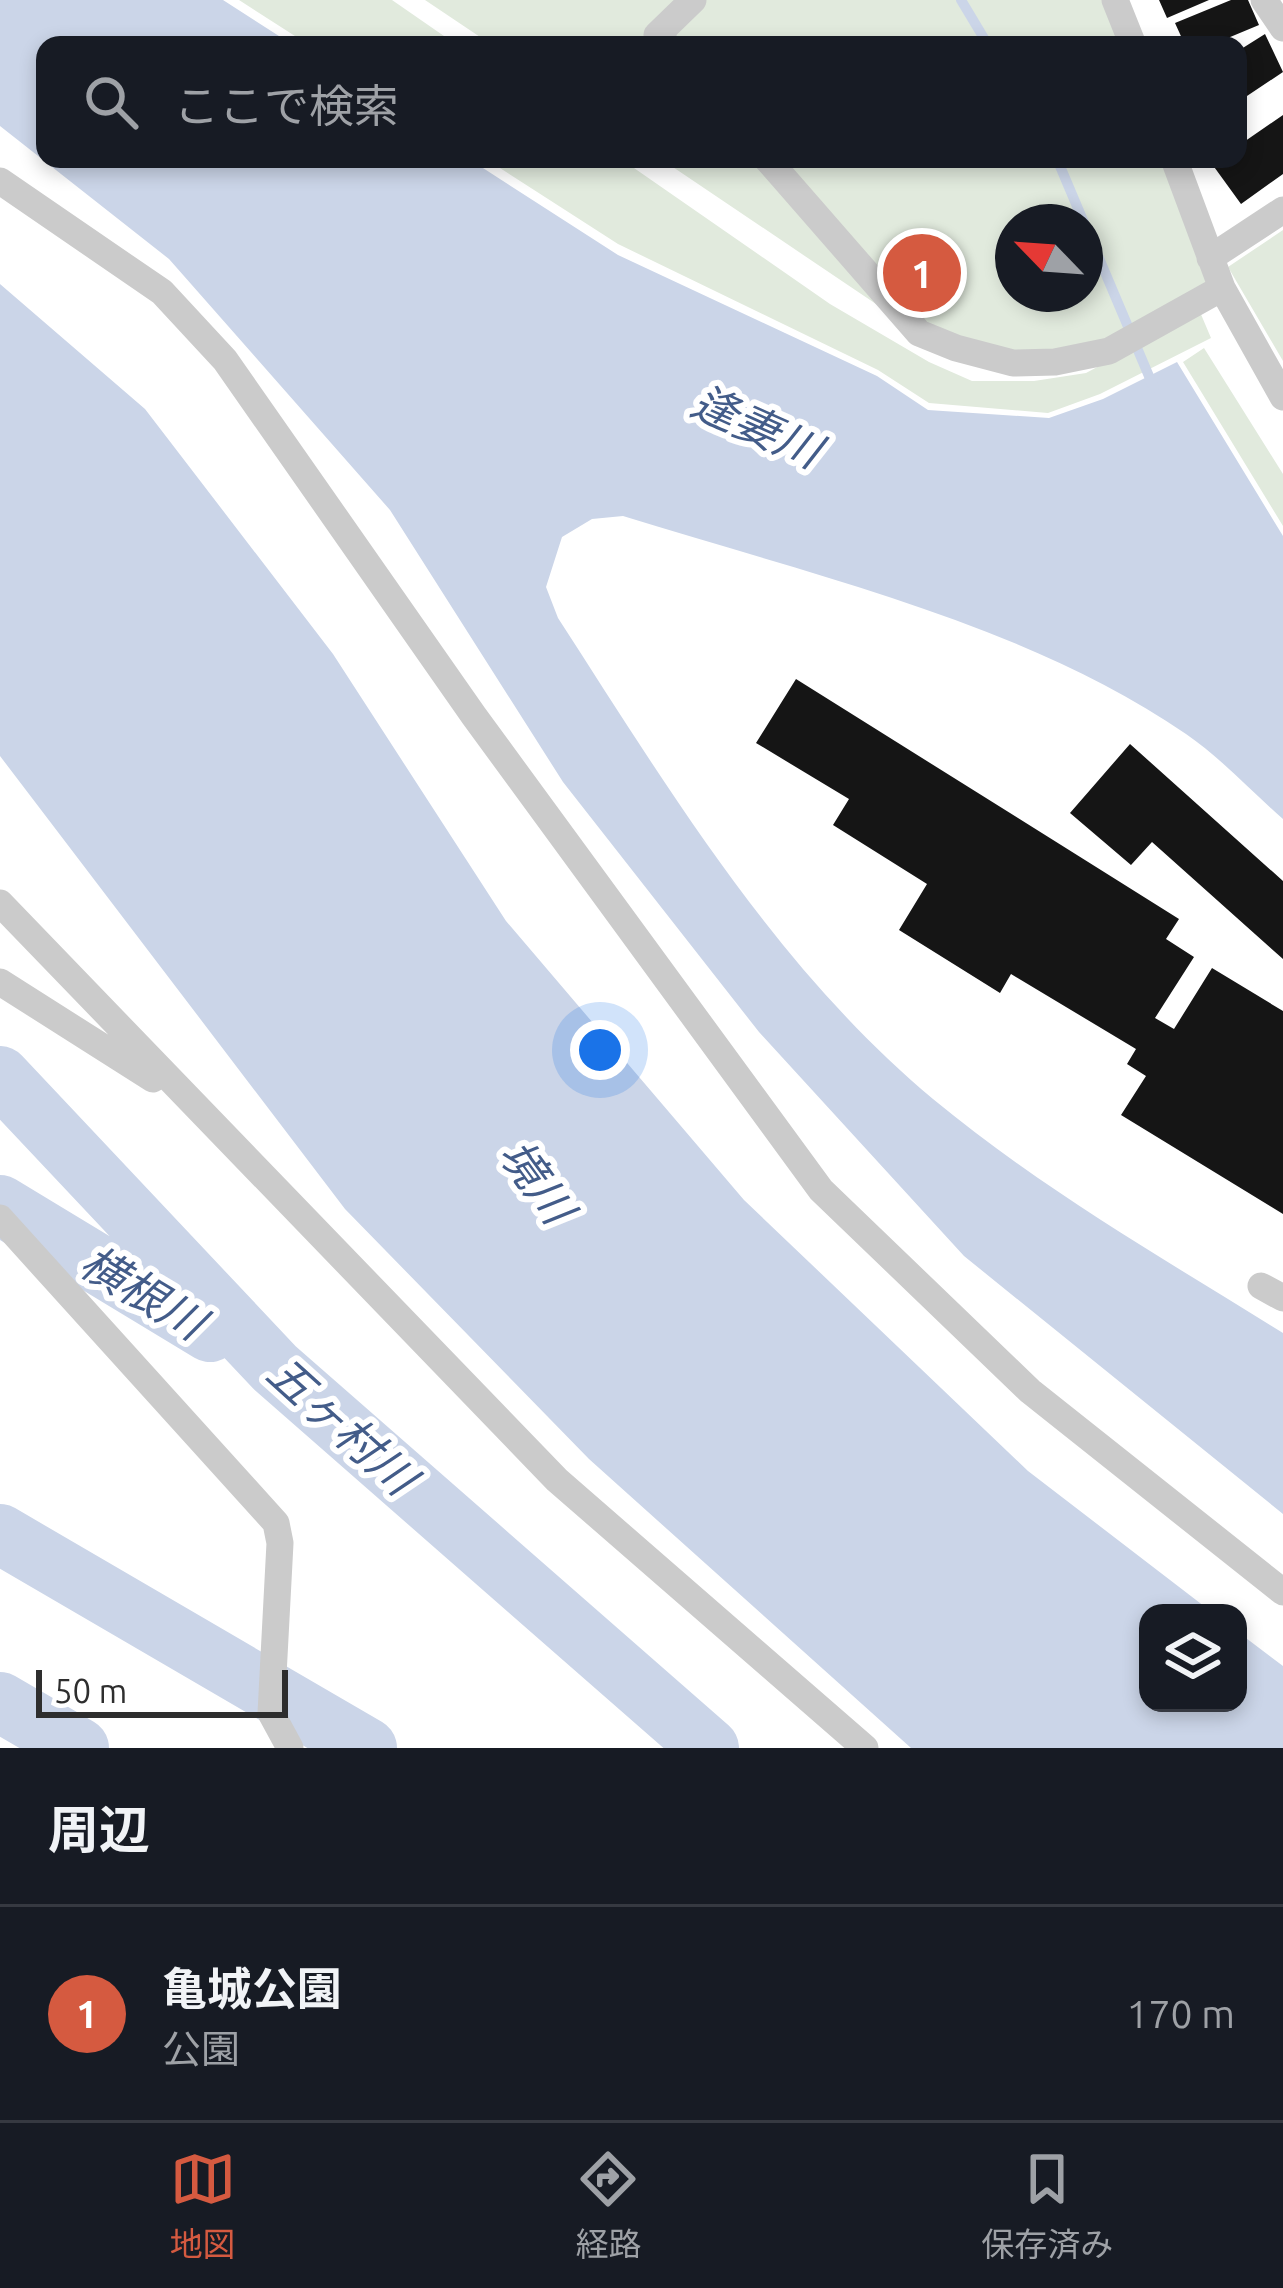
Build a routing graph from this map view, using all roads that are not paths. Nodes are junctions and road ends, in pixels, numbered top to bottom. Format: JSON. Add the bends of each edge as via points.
{"nodes":[{"id":1,"x":693,"y":0,"type":"edge"},
{"id":2,"x":1115,"y":0,"type":"edge"},
{"id":3,"x":1264,"y":0,"type":"edge"},
{"id":4,"x":1283,"y":28,"type":"edge"},
{"id":5,"x":659,"y":36,"type":"edge"},
{"id":6,"x":1129,"y":36,"type":"edge"},
{"id":7,"x":774,"y":168,"type":"edge"},
{"id":8,"x":1177,"y":168,"type":"edge"},
{"id":9,"x":0,"y":181,"type":"edge"},
{"id":10,"x":1283,"y":211,"type":"edge"},
{"id":11,"x":1210,"y":258,"type":"junction"},
{"id":12,"x":1222,"y":288,"type":"junction"},
{"id":13,"x":1283,"y":397,"type":"edge"},
{"id":14,"x":0,"y":903,"type":"edge"},
{"id":15,"x":0,"y":982,"type":"edge"},
{"id":16,"x":192,"y":1104,"type":"junction"},
{"id":17,"x":0,"y":1219,"type":"edge"},
{"id":18,"x":1283,"y":1592,"type":"edge"},
{"id":19,"x":290,"y":1748,"type":"edge"},
{"id":20,"x":865,"y":1748,"type":"edge"}],
"edges":[{"from":1,"to":5,"type":"street"},
{"from":2,"to":6,"type":"street"},
{"from":3,"to":4,"type":"street"},
{"from":7,"to":12,"type":"street","via":[[920,333],[956,348],[1013,363],[1109,350]]},
{"from":8,"to":11,"type":"street"},
{"from":9,"to":18,"type":"street","via":[[162,292],[225,360],[821,1190],[1030,1391]]},
{"from":10,"to":11,"type":"street"},
{"from":11,"to":12,"type":"street"},
{"from":12,"to":13,"type":"street"},
{"from":14,"to":16,"type":"street"},
{"from":15,"to":16,"type":"street"},
{"from":16,"to":20,"type":"street","via":[[557,1480]]},
{"from":17,"to":19,"type":"street","via":[[276,1523],[271,1712]]}]}
